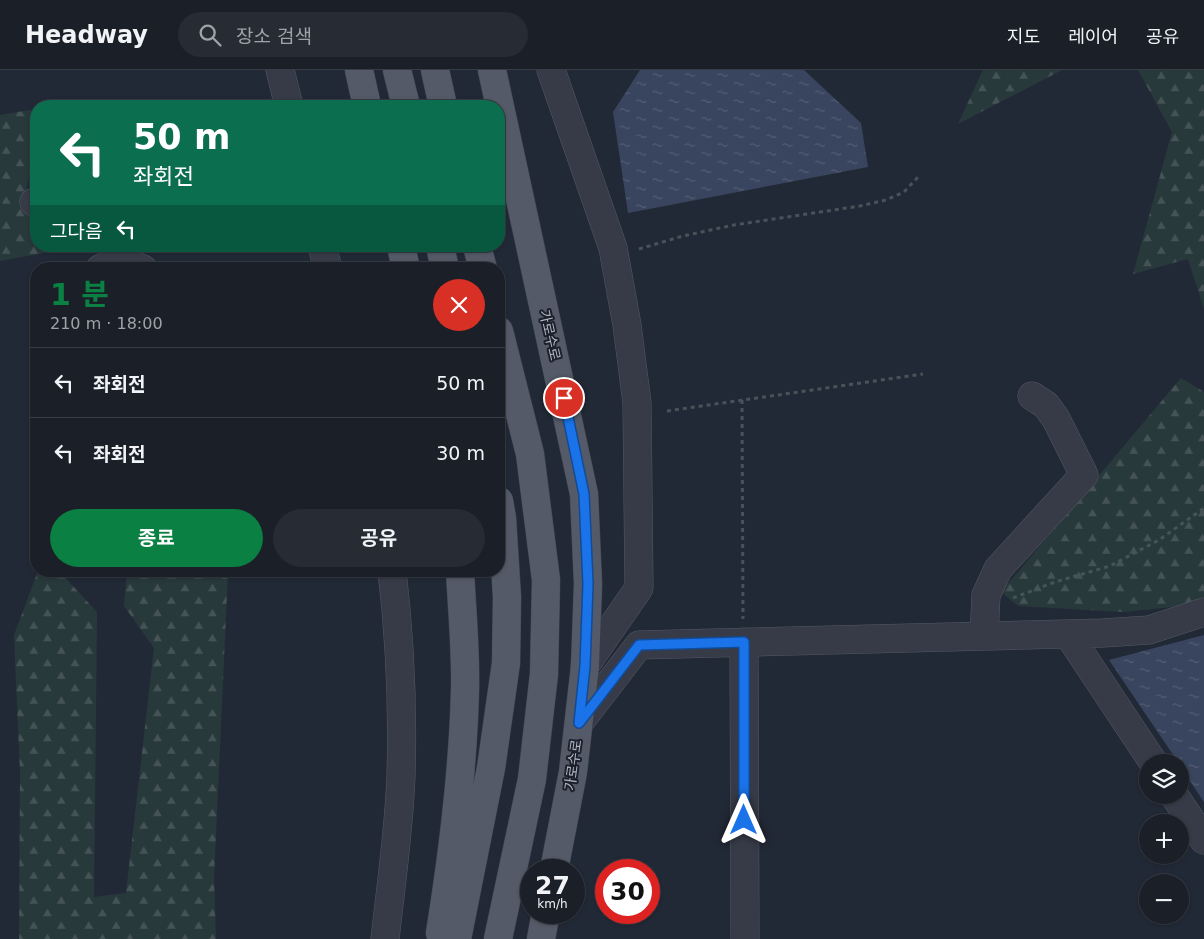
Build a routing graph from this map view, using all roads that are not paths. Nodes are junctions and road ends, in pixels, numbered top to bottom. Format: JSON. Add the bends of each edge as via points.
{"nodes":[{"id":1,"x":280,"y":70,"type":"edge"},
{"id":2,"x":359,"y":70,"type":"edge"},
{"id":3,"x":397,"y":70,"type":"edge"},
{"id":4,"x":435,"y":70,"type":"edge"},
{"id":5,"x":492,"y":70,"type":"edge"},
{"id":6,"x":551,"y":70,"type":"edge"},
{"id":7,"x":288,"y":100,"type":"edge"},
{"id":8,"x":366,"y":100,"type":"edge"},
{"id":9,"x":404,"y":100,"type":"edge"},
{"id":10,"x":442,"y":100,"type":"edge"},
{"id":11,"x":499,"y":100,"type":"edge"},
{"id":12,"x":505,"y":130,"type":"edge"},
{"id":13,"x":108,"y":259,"type":"edge"},
{"id":14,"x":126,"y":262,"type":"edge"},
{"id":15,"x":505,"y":355,"type":"edge"},
{"id":16,"x":1032,"y":396,"type":"dead end"},
{"id":17,"x":505,"y":565,"type":"edge"},
{"id":18,"x":393,"y":577,"type":"edge"},
{"id":19,"x":460,"y":577,"type":"edge"},
{"id":20,"x":1204,"y":612,"type":"edge"},
{"id":21,"x":985,"y":628,"type":"junction"},
{"id":22,"x":1068,"y":634,"type":"junction"},
{"id":23,"x":744,"y":642,"type":"junction"},
{"id":24,"x":585,"y":666,"type":"junction"},
{"id":25,"x":579,"y":723,"type":"junction"},
{"id":26,"x":1148,"y":754,"type":"edge"},
{"id":27,"x":1180,"y":804,"type":"edge"},
{"id":28,"x":1204,"y":840,"type":"edge"},
{"id":29,"x":556,"y":859,"type":"edge"},
{"id":30,"x":544,"y":924,"type":"edge"},
{"id":31,"x":385,"y":939,"type":"edge"},
{"id":32,"x":439,"y":939,"type":"edge"},
{"id":33,"x":457,"y":939,"type":"edge"},
{"id":34,"x":498,"y":939,"type":"edge"},
{"id":35,"x":541,"y":939,"type":"edge"},
{"id":36,"x":745,"y":939,"type":"edge"}],
"edges":[{"from":1,"to":7,"type":"street"},
{"from":2,"to":8,"type":"main road"},
{"from":3,"to":9,"type":"main road"},
{"from":4,"to":10,"type":"main road"},
{"from":5,"to":11,"type":"main road","name":"가로수로"},
{"from":6,"to":24,"type":"street","via":[[613,248],[637,403],[640,588]]},
{"from":12,"to":24,"type":"main road","name":"가로수로","via":[[584,494],[588,584]]},
{"from":13,"to":14,"type":"street"},
{"from":15,"to":34,"type":"main road","via":[[530,454],[546,580],[544,674],[532,779]]},
{"from":16,"to":21,"type":"street","via":[[1046,405],[1056,419],[1084,475],[998,569],[986,595]]},
{"from":17,"to":33,"type":"main road","via":[[506,663],[491,768]]},
{"from":18,"to":31,"type":"street","via":[[398,635],[401,777]]},
{"from":19,"to":32,"type":"main road","via":[[465,688],[461,765],[452,858]]},
{"from":20,"to":22,"type":"street","via":[[1149,630]]},
{"from":21,"to":22,"type":"street"},
{"from":21,"to":23,"type":"street"},
{"from":22,"to":26,"type":"street"},
{"from":23,"to":25,"type":"street","via":[[639,645]]},
{"from":23,"to":36,"type":"street"},
{"from":24,"to":25,"type":"main road","name":"가로수로"},
{"from":25,"to":29,"type":"main road","name":"가로수로"},
{"from":27,"to":28,"type":"street"},
{"from":30,"to":35,"type":"main road"}]}
